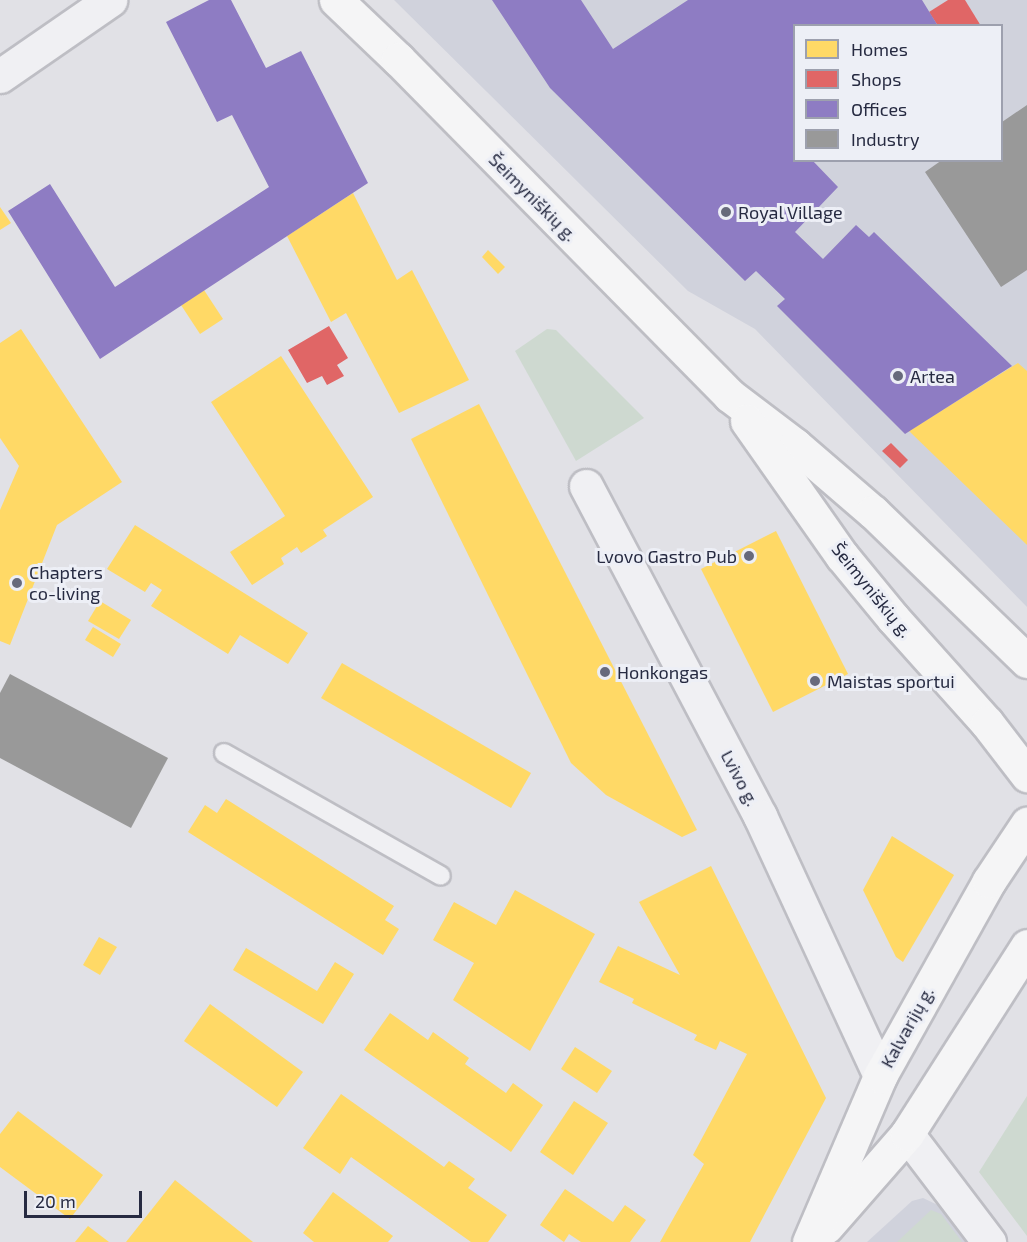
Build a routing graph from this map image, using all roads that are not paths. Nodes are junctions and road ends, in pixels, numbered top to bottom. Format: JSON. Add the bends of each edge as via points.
{"nodes":[{"id":1,"x":110,"y":0,"type":"edge"},
{"id":2,"x":336,"y":0,"type":"edge"},
{"id":3,"x":0,"y":76,"type":"edge"},
{"id":4,"x":729,"y":395,"type":"junction"},
{"id":5,"x":586,"y":486,"type":"dead end"},
{"id":6,"x":1027,"y":661,"type":"edge"},
{"id":7,"x":224,"y":753,"type":"dead end"},
{"id":8,"x":1027,"y":775,"type":"edge"},
{"id":9,"x":1027,"y":824,"type":"edge"},
{"id":10,"x":441,"y":876,"type":"dead end"},
{"id":11,"x":1027,"y":946,"type":"edge"},
{"id":12,"x":880,"y":1076,"type":"junction"},
{"id":13,"x":907,"y":1134,"type":"junction"},
{"id":14,"x":811,"y":1242,"type":"edge"},
{"id":15,"x":989,"y":1242,"type":"edge"}],
"edges":[{"from":1,"to":3,"type":"street"},
{"from":2,"to":4,"type":"main road","name":"Šeimyniškių g.","via":[[398,58]]},
{"from":4,"to":6,"type":"main road","name":"Šeimyniškių g.","via":[[873,512]]},
{"from":4,"to":8,"type":"main road","name":"Šeimyniškių g.","via":[[842,556]]},
{"from":5,"to":12,"type":"street","name":"Lvivo g.","via":[[760,816]]},
{"from":7,"to":10,"type":"lane"},
{"from":9,"to":12,"type":"main road","name":"Kalvarijų g.","via":[[988,881]]},
{"from":11,"to":13,"type":"main road","name":"Kalvarijų g."},
{"from":12,"to":14,"type":"main road","name":"Kalvarijų g."},
{"from":13,"to":14,"type":"main road","name":"Kalvarijų g."},
{"from":13,"to":15,"type":"street"}]}
